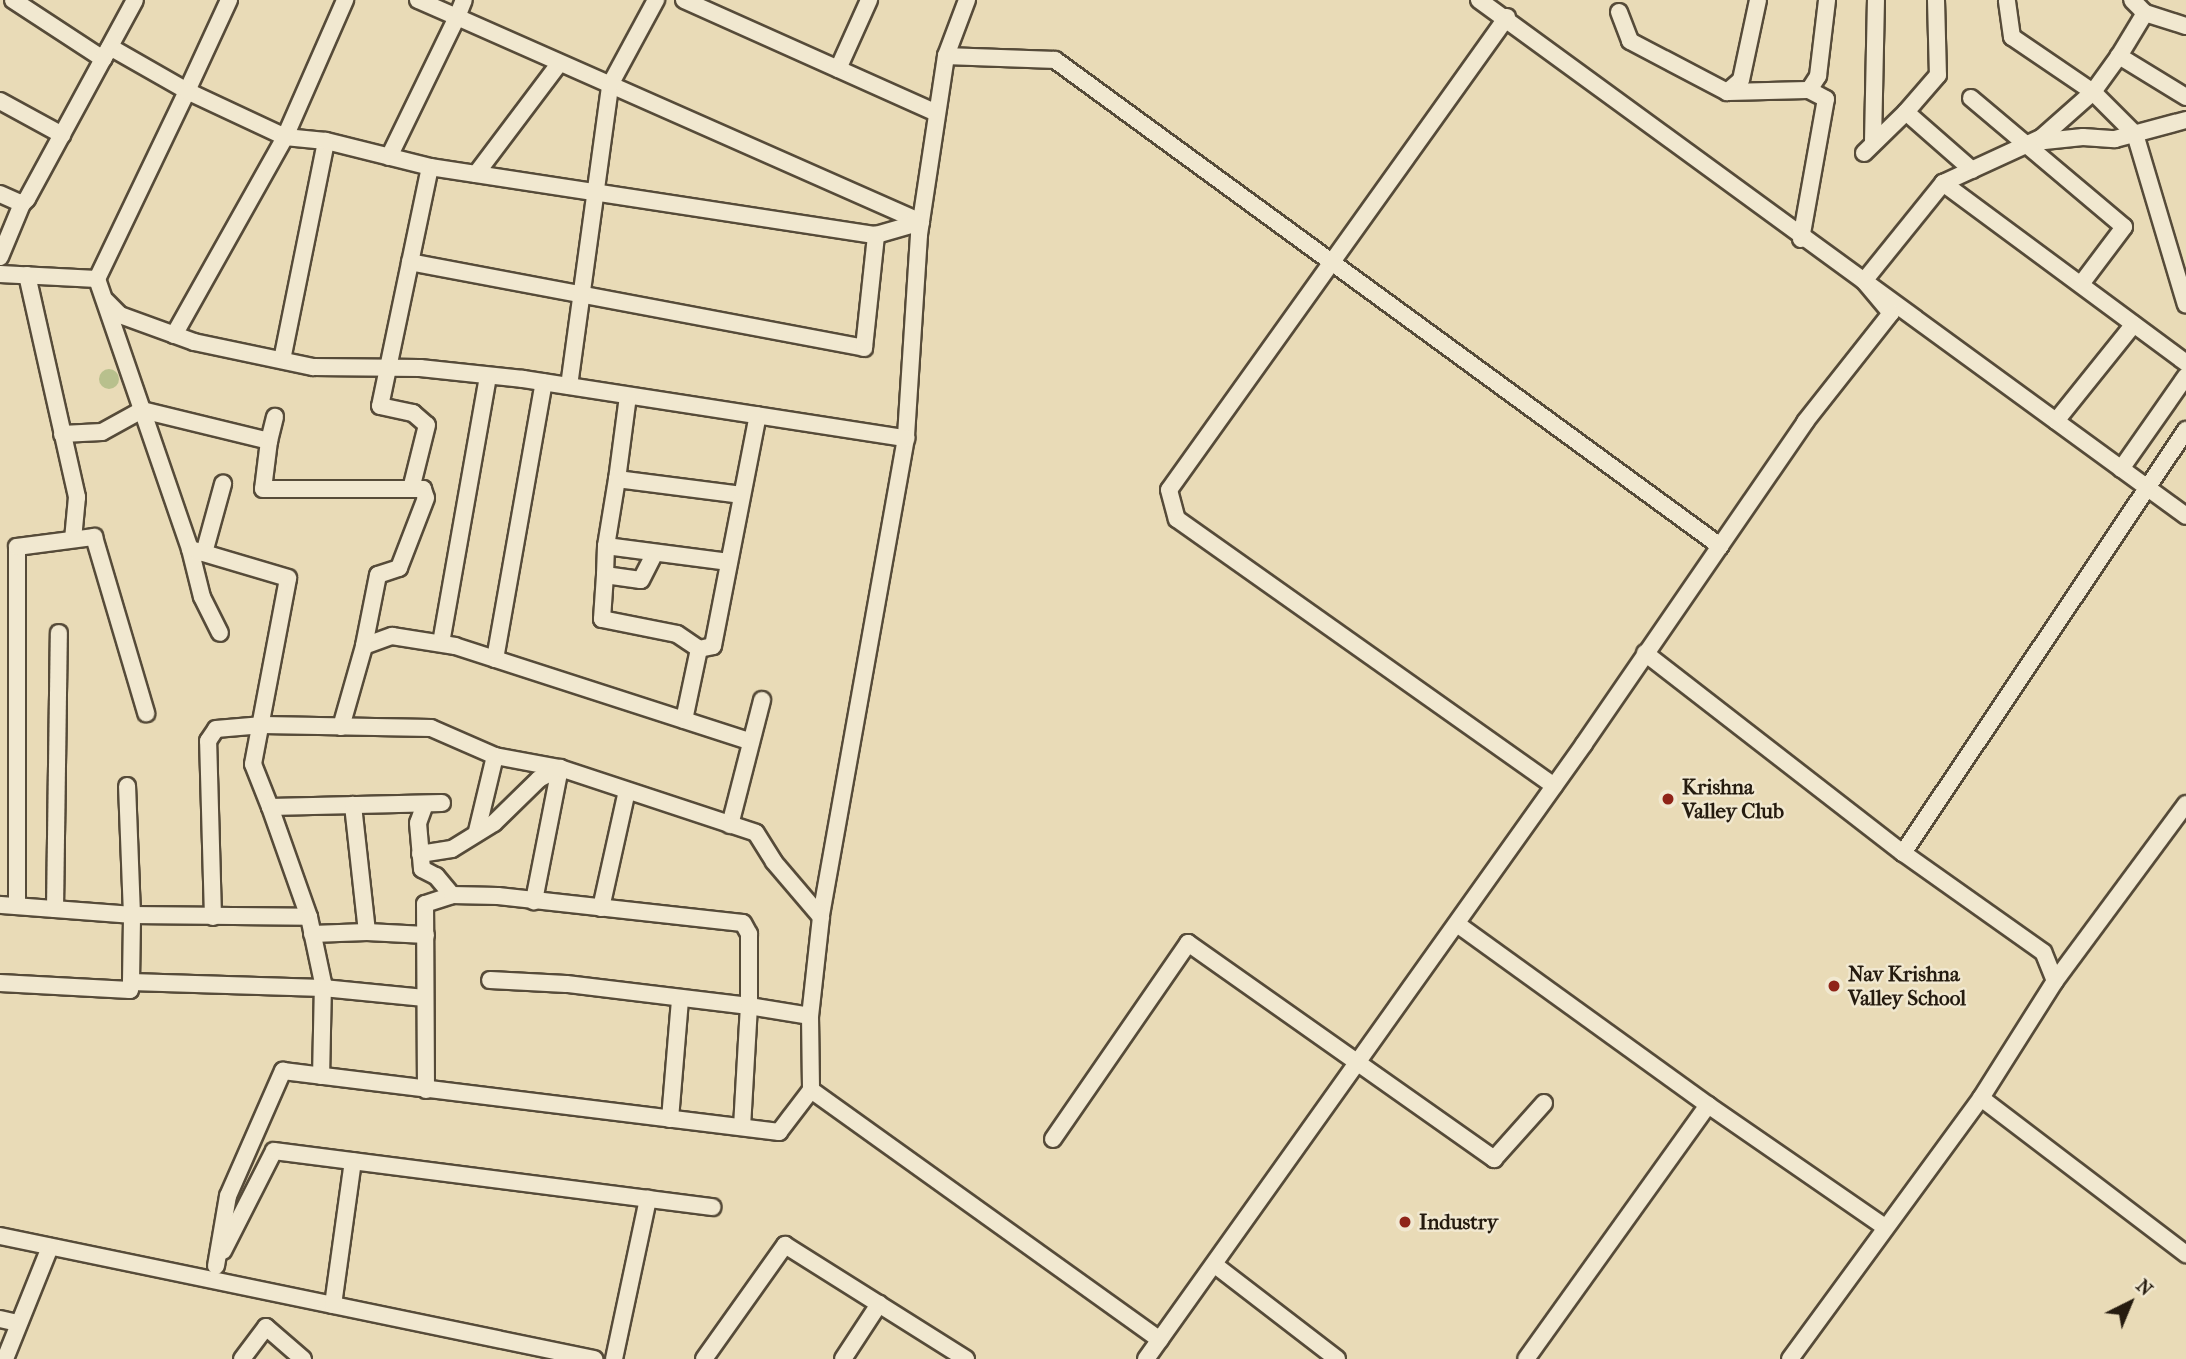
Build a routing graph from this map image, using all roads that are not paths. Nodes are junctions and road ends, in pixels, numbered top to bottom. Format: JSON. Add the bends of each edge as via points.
{"nodes":[{"id":1,"x":13,"y":0,"type":"edge"},
{"id":2,"x":135,"y":0,"type":"edge"},
{"id":3,"x":229,"y":0,"type":"edge"},
{"id":4,"x":345,"y":0,"type":"edge"},
{"id":5,"x":418,"y":0,"type":"edge"},
{"id":6,"x":464,"y":0,"type":"edge"},
{"id":7,"x":656,"y":0,"type":"edge"},
{"id":8,"x":684,"y":0,"type":"edge"},
{"id":9,"x":869,"y":0,"type":"edge"},
{"id":10,"x":967,"y":0,"type":"edge"},
{"id":11,"x":1479,"y":0,"type":"edge"},
{"id":12,"x":1758,"y":0,"type":"edge"},
{"id":13,"x":1827,"y":0,"type":"edge"},
{"id":14,"x":1876,"y":0,"type":"edge"},
{"id":15,"x":1936,"y":0,"type":"edge"},
{"id":16,"x":2007,"y":0,"type":"edge"},
{"id":17,"x":2132,"y":0,"type":"edge"},
{"id":18,"x":1619,"y":12,"type":"dead end"},
{"id":19,"x":2146,"y":13,"type":"junction"},
{"id":20,"x":457,"y":17,"type":"junction"},
{"id":21,"x":1507,"y":17,"type":"junction"},
{"id":22,"x":2186,"y":26,"type":"edge"},
{"id":23,"x":946,"y":56,"type":"junction"},
{"id":24,"x":2119,"y":56,"type":"junction"},
{"id":25,"x":103,"y":59,"type":"junction"},
{"id":26,"x":559,"y":64,"type":"junction"},
{"id":27,"x":838,"y":69,"type":"junction"},
{"id":28,"x":610,"y":85,"type":"junction"},
{"id":29,"x":1809,"y":90,"type":"junction"},
{"id":30,"x":187,"y":91,"type":"junction"},
{"id":31,"x":1727,"y":92,"type":"junction"},
{"id":32,"x":2093,"y":92,"type":"junction"},
{"id":33,"x":2186,"y":97,"type":"edge"},
{"id":34,"x":1971,"y":98,"type":"dead end"},
{"id":35,"x":0,"y":101,"type":"edge"},
{"id":36,"x":1906,"y":112,"type":"junction"},
{"id":37,"x":937,"y":113,"type":"junction"},
{"id":38,"x":2186,"y":120,"type":"edge"},
{"id":39,"x":2135,"y":134,"type":"junction"},
{"id":40,"x":61,"y":135,"type":"junction"},
{"id":41,"x":285,"y":136,"type":"junction"},
{"id":42,"x":326,"y":141,"type":"junction"},
{"id":43,"x":2030,"y":144,"type":"junction"},
{"id":44,"x":389,"y":157,"type":"junction"},
{"id":45,"x":430,"y":167,"type":"junction"},
{"id":46,"x":1972,"y":170,"type":"junction"},
{"id":47,"x":476,"y":174,"type":"junction"},
{"id":48,"x":1942,"y":183,"type":"junction"},
{"id":49,"x":594,"y":192,"type":"junction"},
{"id":50,"x":0,"y":194,"type":"edge"},
{"id":51,"x":22,"y":204,"type":"junction"},
{"id":52,"x":921,"y":222,"type":"junction"},
{"id":53,"x":876,"y":235,"type":"junction"},
{"id":54,"x":1801,"y":239,"type":"junction"},
{"id":55,"x":0,"y":257,"type":"edge"},
{"id":56,"x":410,"y":262,"type":"junction"},
{"id":57,"x":1332,"y":262,"type":"junction"},
{"id":58,"x":0,"y":274,"type":"edge"},
{"id":59,"x":27,"y":275,"type":"junction"},
{"id":60,"x":97,"y":279,"type":"junction"},
{"id":61,"x":1864,"y":281,"type":"junction"},
{"id":62,"x":2081,"y":284,"type":"junction"},
{"id":63,"x":581,"y":296,"type":"junction"},
{"id":64,"x":104,"y":300,"type":"junction"},
{"id":65,"x":2186,"y":305,"type":"edge"},
{"id":66,"x":2134,"y":324,"type":"junction"},
{"id":67,"x":174,"y":335,"type":"junction"},
{"id":68,"x":282,"y":360,"type":"junction"},
{"id":69,"x":2186,"y":363,"type":"edge"},
{"id":70,"x":388,"y":368,"type":"junction"},
{"id":71,"x":488,"y":376,"type":"junction"},
{"id":72,"x":2186,"y":376,"type":"edge"},
{"id":73,"x":544,"y":382,"type":"junction"},
{"id":74,"x":569,"y":386,"type":"junction"},
{"id":75,"x":628,"y":396,"type":"junction"},
{"id":76,"x":142,"y":410,"type":"junction"},
{"id":77,"x":758,"y":415,"type":"junction"},
{"id":78,"x":275,"y":417,"type":"dead end"},
{"id":79,"x":2056,"y":421,"type":"junction"},
{"id":80,"x":2186,"y":430,"type":"edge"},
{"id":81,"x":62,"y":434,"type":"junction"},
{"id":82,"x":906,"y":438,"type":"junction"},
{"id":83,"x":269,"y":442,"type":"junction"},
{"id":84,"x":2121,"y":469,"type":"junction"},
{"id":85,"x":617,"y":479,"type":"junction"},
{"id":86,"x":223,"y":484,"type":"dead end"},
{"id":87,"x":411,"y":489,"type":"junction"},
{"id":88,"x":2148,"y":489,"type":"junction"},
{"id":89,"x":742,"y":495,"type":"junction"},
{"id":90,"x":2186,"y":516,"type":"edge"},
{"id":91,"x":73,"y":540,"type":"junction"},
{"id":92,"x":606,"y":546,"type":"junction"},
{"id":93,"x":1720,"y":546,"type":"junction"},
{"id":94,"x":17,"y":547,"type":"junction"},
{"id":95,"x":0,"y":551,"type":"edge"},
{"id":96,"x":197,"y":551,"type":"junction"},
{"id":97,"x":655,"y":553,"type":"junction"},
{"id":98,"x":729,"y":562,"type":"junction"},
{"id":99,"x":605,"y":575,"type":"junction"},
{"id":100,"x":220,"y":632,"type":"dead end"},
{"id":101,"x":59,"y":634,"type":"dead end"},
{"id":102,"x":441,"y":643,"type":"junction"},
{"id":103,"x":364,"y":646,"type":"junction"},
{"id":104,"x":699,"y":649,"type":"junction"},
{"id":105,"x":1645,"y":653,"type":"junction"},
{"id":106,"x":495,"y":659,"type":"junction"},
{"id":107,"x":762,"y":700,"type":"dead end"},
{"id":108,"x":146,"y":713,"type":"dead end"},
{"id":109,"x":684,"y":720,"type":"junction"},
{"id":110,"x":263,"y":725,"type":"junction"},
{"id":111,"x":341,"y":727,"type":"junction"},
{"id":112,"x":750,"y":741,"type":"junction"},
{"id":113,"x":495,"y":756,"type":"junction"},
{"id":114,"x":559,"y":768,"type":"junction"},
{"id":115,"x":127,"y":786,"type":"dead end"},
{"id":116,"x":1554,"y":786,"type":"junction"},
{"id":117,"x":627,"y":791,"type":"junction"},
{"id":118,"x":442,"y":803,"type":"dead end"},
{"id":119,"x":2186,"y":803,"type":"edge"},
{"id":120,"x":425,"y":804,"type":"junction"},
{"id":121,"x":353,"y":805,"type":"junction"},
{"id":122,"x":270,"y":807,"type":"junction"},
{"id":123,"x":730,"y":825,"type":"junction"},
{"id":124,"x":477,"y":831,"type":"junction"},
{"id":125,"x":1903,"y":853,"type":"junction"},
{"id":126,"x":420,"y":854,"type":"junction"},
{"id":127,"x":452,"y":895,"type":"junction"},
{"id":128,"x":534,"y":901,"type":"junction"},
{"id":129,"x":8,"y":906,"type":"edge"},
{"id":130,"x":601,"y":908,"type":"junction"},
{"id":131,"x":55,"y":909,"type":"junction"},
{"id":132,"x":132,"y":915,"type":"junction"},
{"id":133,"x":213,"y":917,"type":"junction"},
{"id":134,"x":309,"y":917,"type":"junction"},
{"id":135,"x":821,"y":917,"type":"junction"},
{"id":136,"x":1457,"y":924,"type":"junction"},
{"id":137,"x":367,"y":932,"type":"junction"},
{"id":138,"x":312,"y":934,"type":"junction"},
{"id":139,"x":426,"y":936,"type":"junction"},
{"id":140,"x":490,"y":980,"type":"dead end"},
{"id":141,"x":2055,"y":981,"type":"junction"},
{"id":142,"x":131,"y":982,"type":"junction"},
{"id":143,"x":0,"y":983,"type":"edge"},
{"id":144,"x":323,"y":988,"type":"junction"},
{"id":145,"x":425,"y":998,"type":"junction"},
{"id":146,"x":680,"y":1000,"type":"junction"},
{"id":147,"x":748,"y":1006,"type":"junction"},
{"id":148,"x":810,"y":1016,"type":"junction"},
{"id":149,"x":1358,"y":1064,"type":"junction"},
{"id":150,"x":321,"y":1076,"type":"junction"},
{"id":151,"x":426,"y":1090,"type":"junction"},
{"id":152,"x":811,"y":1090,"type":"junction"},
{"id":153,"x":1981,"y":1098,"type":"junction"},
{"id":154,"x":1545,"y":1103,"type":"dead end"},
{"id":155,"x":1708,"y":1105,"type":"junction"},
{"id":156,"x":670,"y":1119,"type":"junction"},
{"id":157,"x":741,"y":1127,"type":"junction"},
{"id":158,"x":1053,"y":1139,"type":"dead end"},
{"id":159,"x":353,"y":1161,"type":"junction"},
{"id":160,"x":648,"y":1199,"type":"junction"},
{"id":161,"x":712,"y":1207,"type":"dead end"},
{"id":162,"x":1885,"y":1227,"type":"junction"},
{"id":163,"x":0,"y":1236,"type":"edge"},
{"id":164,"x":50,"y":1247,"type":"junction"},
{"id":165,"x":2186,"y":1254,"type":"edge"},
{"id":166,"x":1215,"y":1265,"type":"junction"},
{"id":167,"x":216,"y":1266,"type":"junction"},
{"id":168,"x":208,"y":1281,"type":"junction"},
{"id":169,"x":879,"y":1304,"type":"junction"},
{"id":170,"x":333,"y":1305,"type":"junction"},
{"id":171,"x":0,"y":1319,"type":"edge"},
{"id":172,"x":19,"y":1323,"type":"junction"},
{"id":173,"x":1160,"y":1340,"type":"junction"},
{"id":174,"x":5,"y":1359,"type":"edge"},
{"id":175,"x":242,"y":1359,"type":"edge"},
{"id":176,"x":303,"y":1359,"type":"edge"},
{"id":177,"x":594,"y":1359,"type":"edge"},
{"id":178,"x":614,"y":1359,"type":"edge"},
{"id":179,"x":704,"y":1359,"type":"edge"},
{"id":180,"x":843,"y":1359,"type":"edge"},
{"id":181,"x":966,"y":1359,"type":"edge"},
{"id":182,"x":1146,"y":1359,"type":"edge"},
{"id":183,"x":1337,"y":1359,"type":"edge"},
{"id":184,"x":1526,"y":1359,"type":"edge"},
{"id":185,"x":1790,"y":1359,"type":"edge"}],
"edges":[{"from":1,"to":25,"type":"street"},
{"from":2,"to":25,"type":"street"},
{"from":3,"to":30,"type":"street"},
{"from":4,"to":41,"type":"street"},
{"from":5,"to":20,"type":"street"},
{"from":6,"to":20,"type":"street"},
{"from":7,"to":28,"type":"street"},
{"from":8,"to":27,"type":"street"},
{"from":9,"to":27,"type":"street"},
{"from":10,"to":23,"type":"street"},
{"from":11,"to":21,"type":"street"},
{"from":12,"to":31,"type":"street","via":[[1741,80]]},
{"from":13,"to":29,"type":"street","via":[[1818,76]]},
{"from":14,"to":36,"type":"street","via":[[1869,148]]},
{"from":15,"to":36,"type":"street","via":[[1938,75]]},
{"from":16,"to":32,"type":"street","via":[[2012,37]]},
{"from":17,"to":19,"type":"street"},
{"from":18,"to":31,"type":"street","via":[[1630,41]]},
{"from":19,"to":22,"type":"street"},
{"from":19,"to":24,"type":"street"},
{"from":20,"to":26,"type":"street"},
{"from":20,"to":44,"type":"street"},
{"from":21,"to":54,"type":"street"},
{"from":21,"to":57,"type":"street"},
{"from":23,"to":37,"type":"street"},
{"from":23,"to":57,"type":"street","via":[[1055,60]]},
{"from":24,"to":32,"type":"street"},
{"from":24,"to":33,"type":"street"},
{"from":25,"to":30,"type":"street","via":[[110,47]]},
{"from":25,"to":40,"type":"street"},
{"from":26,"to":28,"type":"street"},
{"from":26,"to":47,"type":"street"},
{"from":27,"to":37,"type":"street"},
{"from":28,"to":49,"type":"street"},
{"from":28,"to":52,"type":"street"},
{"from":29,"to":31,"type":"street"},
{"from":29,"to":54,"type":"street","via":[[1826,99]]},
{"from":30,"to":41,"type":"street"},
{"from":30,"to":60,"type":"street"},
{"from":32,"to":39,"type":"street"},
{"from":32,"to":43,"type":"street"},
{"from":34,"to":43,"type":"street"},
{"from":35,"to":40,"type":"street"},
{"from":36,"to":46,"type":"street"},
{"from":37,"to":52,"type":"street"},
{"from":38,"to":39,"type":"street"},
{"from":39,"to":43,"type":"street"},
{"from":39,"to":65,"type":"street"},
{"from":40,"to":51,"type":"street"},
{"from":41,"to":42,"type":"street"},
{"from":41,"to":67,"type":"street"},
{"from":42,"to":44,"type":"street"},
{"from":42,"to":68,"type":"street"},
{"from":43,"to":46,"type":"street"},
{"from":43,"to":62,"type":"street","via":[[2124,228]]},
{"from":44,"to":45,"type":"street"},
{"from":45,"to":47,"type":"street"},
{"from":45,"to":56,"type":"street"},
{"from":46,"to":48,"type":"street"},
{"from":47,"to":49,"type":"street"},
{"from":48,"to":61,"type":"street"},
{"from":48,"to":62,"type":"street"},
{"from":49,"to":53,"type":"street"},
{"from":49,"to":63,"type":"street"},
{"from":50,"to":51,"type":"street"},
{"from":51,"to":55,"type":"street"},
{"from":52,"to":53,"type":"street"},
{"from":52,"to":82,"type":"street"},
{"from":53,"to":63,"type":"street","via":[[864,348]]},
{"from":54,"to":61,"type":"street"},
{"from":56,"to":63,"type":"street"},
{"from":56,"to":70,"type":"street"},
{"from":57,"to":93,"type":"street"},
{"from":57,"to":116,"type":"street","via":[[1169,490],[1177,519]]},
{"from":58,"to":59,"type":"street"},
{"from":59,"to":60,"type":"street"},
{"from":59,"to":81,"type":"street"},
{"from":60,"to":64,"type":"street"},
{"from":61,"to":79,"type":"street"},
{"from":61,"to":93,"type":"street","via":[[1891,313],[1805,422]]},
{"from":62,"to":66,"type":"street"},
{"from":63,"to":74,"type":"street"},
{"from":64,"to":67,"type":"street","via":[[120,315]]},
{"from":64,"to":76,"type":"street"},
{"from":66,"to":69,"type":"street"},
{"from":66,"to":79,"type":"street"},
{"from":67,"to":68,"type":"street"},
{"from":68,"to":70,"type":"street","via":[[313,367]]},
{"from":70,"to":71,"type":"street"},
{"from":70,"to":87,"type":"street","via":[[380,406],[414,413],[427,425]]},
{"from":71,"to":73,"type":"street"},
{"from":71,"to":102,"type":"street"},
{"from":72,"to":84,"type":"street"},
{"from":73,"to":74,"type":"street"},
{"from":73,"to":106,"type":"street"},
{"from":74,"to":75,"type":"street"},
{"from":75,"to":77,"type":"street"},
{"from":75,"to":85,"type":"street"},
{"from":76,"to":81,"type":"street","via":[[102,432]]},
{"from":76,"to":83,"type":"street"},
{"from":76,"to":96,"type":"street"},
{"from":77,"to":82,"type":"street"},
{"from":77,"to":89,"type":"street"},
{"from":78,"to":83,"type":"street"},
{"from":79,"to":84,"type":"street"},
{"from":80,"to":88,"type":"street"},
{"from":81,"to":91,"type":"street","via":[[77,497]]},
{"from":82,"to":135,"type":"street"},
{"from":83,"to":87,"type":"street","via":[[263,489]]},
{"from":84,"to":88,"type":"street"},
{"from":85,"to":89,"type":"street"},
{"from":85,"to":92,"type":"street"},
{"from":86,"to":96,"type":"street"},
{"from":87,"to":103,"type":"street","via":[[423,489],[426,498],[399,568],[378,575]]},
{"from":88,"to":90,"type":"street"},
{"from":88,"to":125,"type":"street"},
{"from":89,"to":98,"type":"street"},
{"from":91,"to":94,"type":"street"},
{"from":91,"to":108,"type":"street","via":[[94,537]]},
{"from":92,"to":97,"type":"street"},
{"from":92,"to":99,"type":"street"},
{"from":93,"to":105,"type":"street"},
{"from":94,"to":95,"type":"street"},
{"from":94,"to":129,"type":"street"},
{"from":96,"to":100,"type":"street","via":[[202,597]]},
{"from":96,"to":110,"type":"street","via":[[288,578]]},
{"from":97,"to":98,"type":"street"},
{"from":97,"to":99,"type":"street","via":[[641,580]]},
{"from":98,"to":104,"type":"street","via":[[713,646]]},
{"from":99,"to":104,"type":"street","via":[[602,619],[677,634]]},
{"from":101,"to":131,"type":"street"},
{"from":102,"to":103,"type":"street","via":[[392,636]]},
{"from":102,"to":106,"type":"street"},
{"from":103,"to":111,"type":"street"},
{"from":104,"to":109,"type":"street"},
{"from":105,"to":116,"type":"street"},
{"from":105,"to":125,"type":"street"},
{"from":106,"to":109,"type":"street"},
{"from":107,"to":112,"type":"street"},
{"from":109,"to":112,"type":"street"},
{"from":110,"to":111,"type":"street"},
{"from":110,"to":122,"type":"street","via":[[254,764]]},
{"from":110,"to":133,"type":"street","via":[[216,729],[208,741]]},
{"from":111,"to":113,"type":"street","via":[[430,728]]},
{"from":112,"to":123,"type":"street"},
{"from":113,"to":114,"type":"street"},
{"from":113,"to":124,"type":"street"},
{"from":114,"to":117,"type":"street"},
{"from":114,"to":124,"type":"street"},
{"from":114,"to":128,"type":"street"},
{"from":115,"to":132,"type":"street"},
{"from":116,"to":136,"type":"street"},
{"from":117,"to":123,"type":"street"},
{"from":117,"to":130,"type":"street"},
{"from":118,"to":120,"type":"street"},
{"from":119,"to":141,"type":"street"},
{"from":120,"to":121,"type":"street"},
{"from":120,"to":126,"type":"street","via":[[418,823]]},
{"from":121,"to":122,"type":"street"},
{"from":121,"to":137,"type":"street"},
{"from":122,"to":134,"type":"street"},
{"from":123,"to":135,"type":"street","via":[[756,833],[774,862]]},
{"from":124,"to":126,"type":"street","via":[[452,849]]},
{"from":125,"to":141,"type":"street","via":[[2043,952]]},
{"from":126,"to":127,"type":"street","via":[[422,869],[436,876]]},
{"from":127,"to":128,"type":"street"},
{"from":127,"to":139,"type":"street","via":[[425,904]]},
{"from":128,"to":130,"type":"street"},
{"from":129,"to":131,"type":"street"},
{"from":130,"to":147,"type":"street","via":[[743,923],[749,934]]},
{"from":131,"to":132,"type":"street"},
{"from":132,"to":133,"type":"street"},
{"from":132,"to":142,"type":"street"},
{"from":133,"to":134,"type":"street"},
{"from":134,"to":138,"type":"street"},
{"from":135,"to":148,"type":"street"},
{"from":136,"to":149,"type":"street"},
{"from":136,"to":155,"type":"street"},
{"from":137,"to":138,"type":"street"},
{"from":137,"to":139,"type":"street"},
{"from":138,"to":144,"type":"street"},
{"from":139,"to":145,"type":"street"},
{"from":140,"to":146,"type":"street","via":[[566,984]]},
{"from":141,"to":153,"type":"street"},
{"from":142,"to":143,"type":"street","via":[[130,990]]},
{"from":142,"to":144,"type":"street"},
{"from":144,"to":145,"type":"street"},
{"from":144,"to":150,"type":"street"},
{"from":145,"to":151,"type":"street"},
{"from":146,"to":147,"type":"street"},
{"from":146,"to":156,"type":"street"},
{"from":147,"to":148,"type":"street"},
{"from":147,"to":157,"type":"street"},
{"from":148,"to":152,"type":"street"},
{"from":149,"to":154,"type":"street","via":[[1494,1159]]},
{"from":149,"to":158,"type":"street","via":[[1188,943]]},
{"from":149,"to":166,"type":"street"},
{"from":150,"to":151,"type":"street"},
{"from":150,"to":167,"type":"street","via":[[283,1071],[228,1196]]},
{"from":151,"to":156,"type":"street"},
{"from":152,"to":157,"type":"street","via":[[779,1132]]},
{"from":152,"to":173,"type":"street"},
{"from":153,"to":162,"type":"street"},
{"from":153,"to":165,"type":"street"},
{"from":155,"to":162,"type":"street"},
{"from":155,"to":184,"type":"street"},
{"from":156,"to":157,"type":"street"},
{"from":159,"to":160,"type":"street"},
{"from":159,"to":167,"type":"street","via":[[274,1151]]},
{"from":159,"to":170,"type":"street"},
{"from":160,"to":161,"type":"street"},
{"from":160,"to":178,"type":"street"},
{"from":162,"to":185,"type":"street"},
{"from":163,"to":164,"type":"street"},
{"from":164,"to":168,"type":"street"},
{"from":164,"to":172,"type":"street"},
{"from":166,"to":173,"type":"street"},
{"from":166,"to":183,"type":"street"},
{"from":167,"to":168,"type":"street"},
{"from":168,"to":170,"type":"street"},
{"from":169,"to":179,"type":"street","via":[[785,1245]]},
{"from":169,"to":180,"type":"street"},
{"from":169,"to":181,"type":"street"},
{"from":170,"to":177,"type":"street"},
{"from":171,"to":172,"type":"street"},
{"from":172,"to":174,"type":"street"},
{"from":173,"to":182,"type":"street"},
{"from":175,"to":176,"type":"street","via":[[266,1327]]}]}
